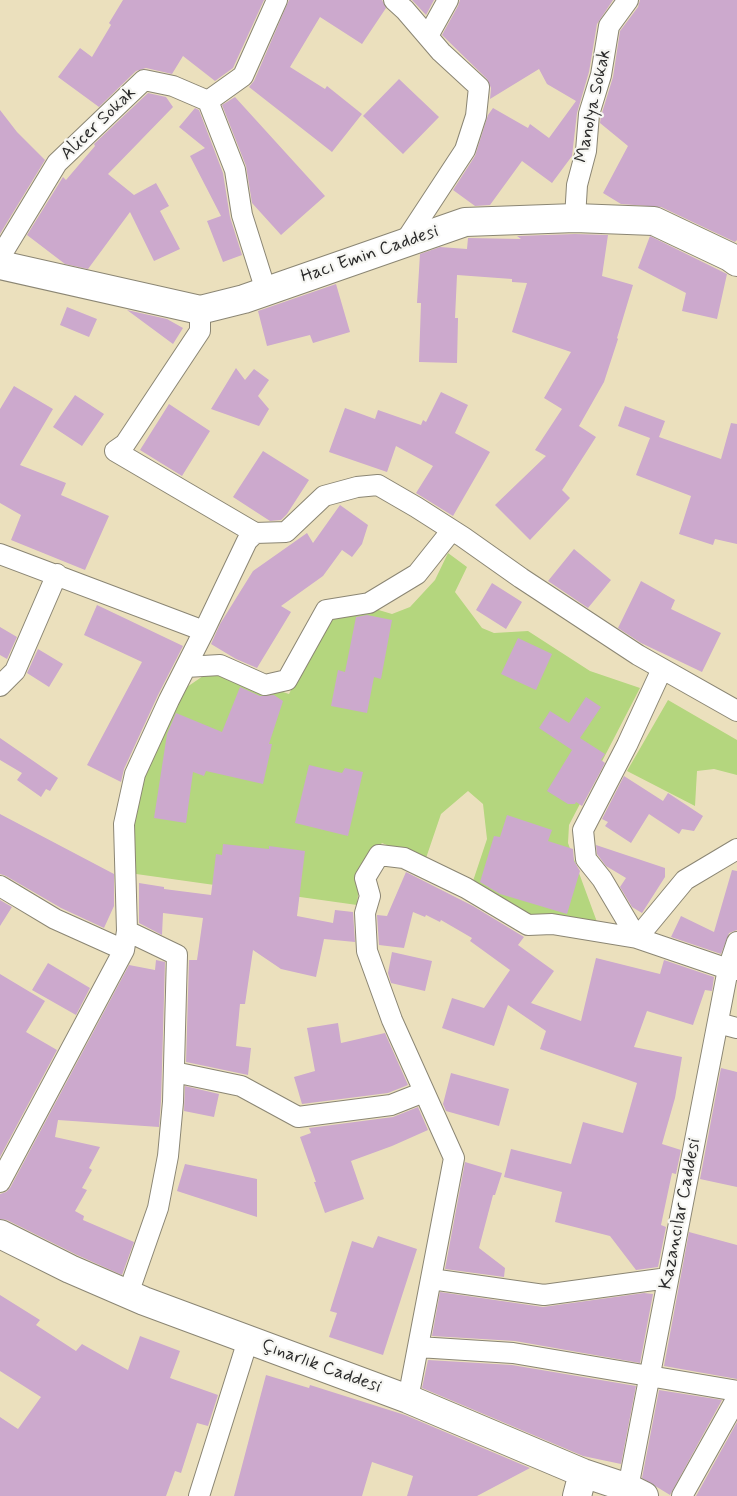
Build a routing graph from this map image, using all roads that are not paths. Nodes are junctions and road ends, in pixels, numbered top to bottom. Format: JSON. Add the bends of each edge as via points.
{"nodes":[{"id":1,"x":277,"y":0,"type":"edge"},
{"id":2,"x":394,"y":0,"type":"edge"},
{"id":3,"x":448,"y":0,"type":"edge"},
{"id":4,"x":628,"y":0,"type":"edge"},
{"id":5,"x":428,"y":36,"type":"junction"},
{"id":6,"x":208,"y":101,"type":"junction"},
{"id":7,"x":575,"y":218,"type":"junction"},
{"id":8,"x":404,"y":244,"type":"junction"},
{"id":9,"x":735,"y":255,"type":"edge"},
{"id":10,"x":0,"y":257,"type":"edge"},
{"id":11,"x":0,"y":265,"type":"edge"},
{"id":12,"x":266,"y":291,"type":"junction"},
{"id":13,"x":200,"y":310,"type":"junction"},
{"id":14,"x":452,"y":530,"type":"junction"},
{"id":15,"x":255,"y":533,"type":"junction"},
{"id":16,"x":0,"y":554,"type":"edge"},
{"id":17,"x":57,"y":574,"type":"junction"},
{"id":18,"x":204,"y":631,"type":"junction"},
{"id":19,"x":186,"y":667,"type":"junction"},
{"id":20,"x":662,"y":669,"type":"junction"},
{"id":21,"x":0,"y":686,"type":"edge"},
{"id":22,"x":737,"y":711,"type":"edge"},
{"id":23,"x":737,"y":849,"type":"edge"},
{"id":24,"x":0,"y":886,"type":"edge"},
{"id":25,"x":636,"y":938,"type":"junction"},
{"id":26,"x":126,"y":940,"type":"junction"},
{"id":27,"x":737,"y":942,"type":"edge"},
{"id":28,"x":733,"y":969,"type":"edge"},
{"id":29,"x":727,"y":1026,"type":"edge"},
{"id":30,"x":174,"y":1072,"type":"junction"},
{"id":31,"x":424,"y":1092,"type":"junction"},
{"id":32,"x":0,"y":1182,"type":"edge"},
{"id":33,"x":0,"y":1234,"type":"edge"},
{"id":34,"x":668,"y":1278,"type":"junction"},
{"id":35,"x":431,"y":1279,"type":"junction"},
{"id":36,"x":128,"y":1294,"type":"junction"},
{"id":37,"x":248,"y":1340,"type":"junction"},
{"id":38,"x":418,"y":1347,"type":"junction"},
{"id":39,"x":649,"y":1377,"type":"junction"},
{"id":40,"x":737,"y":1391,"type":"edge"},
{"id":41,"x":737,"y":1398,"type":"edge"},
{"id":42,"x":408,"y":1399,"type":"junction"},
{"id":43,"x":586,"y":1485,"type":"edge"},
{"id":44,"x":636,"y":1492,"type":"edge"},
{"id":45,"x":199,"y":1496,"type":"edge"},
{"id":46,"x":682,"y":1496,"type":"edge"}],
"edges":[{"from":1,"to":6,"type":"street","via":[[243,76]]},
{"from":2,"to":5,"type":"street"},
{"from":3,"to":5,"type":"street"},
{"from":4,"to":7,"type":"street","name":"Manolya Sokak","via":[[609,26],[601,75],[588,114],[586,151],[577,185]]},
{"from":5,"to":8,"type":"street","via":[[479,87],[476,116],[465,150]]},
{"from":6,"to":10,"type":"street","name":"Alicer Sokak","via":[[174,86],[144,80],[57,163]]},
{"from":6,"to":12,"type":"street","via":[[235,170],[242,215]]},
{"from":7,"to":8,"type":"street","name":"Hacı Emin Caddesi","via":[[465,222]]},
{"from":7,"to":9,"type":"street","name":"Hacı Emin Caddesi","via":[[654,221]]},
{"from":8,"to":12,"type":"street","name":"Hacı Emin Caddesi"},
{"from":11,"to":13,"type":"street","name":"Hacı Emin Caddesi"},
{"from":12,"to":13,"type":"street","name":"Hacı Emin Caddesi"},
{"from":13,"to":15,"type":"street","via":[[200,331],[124,444],[115,451]]},
{"from":14,"to":15,"type":"street","via":[[378,485],[324,496],[286,532]]},
{"from":14,"to":19,"type":"street","via":[[417,574],[368,603],[326,610],[287,680],[265,685],[220,665]]},
{"from":14,"to":20,"type":"street"},
{"from":15,"to":18,"type":"street","via":[[247,541]]},
{"from":16,"to":17,"type":"street"},
{"from":17,"to":18,"type":"street"},
{"from":17,"to":21,"type":"street","via":[[15,671]]},
{"from":18,"to":19,"type":"street"},
{"from":19,"to":26,"type":"street","via":[[135,774],[124,824]]},
{"from":20,"to":22,"type":"street"},
{"from":20,"to":25,"type":"street","via":[[583,830],[586,859],[602,878]]},
{"from":23,"to":25,"type":"street","via":[[685,880]]},
{"from":24,"to":26,"type":"street","via":[[55,919]]},
{"from":25,"to":28,"type":"street"},
{"from":25,"to":31,"type":"street","via":[[552,924],[528,925],[466,888],[404,858],[379,855],[365,878],[370,896],[365,912],[366,951]]},
{"from":26,"to":30,"type":"street","via":[[178,955]]},
{"from":26,"to":32,"type":"street"},
{"from":27,"to":28,"type":"street","name":"Kazancılar Caddesi"},
{"from":28,"to":29,"type":"street","name":"Kazancılar Caddesi"},
{"from":29,"to":34,"type":"street","name":"Kazancılar Caddesi"},
{"from":30,"to":31,"type":"street","via":[[241,1086],[298,1118],[391,1105]]},
{"from":30,"to":36,"type":"street","via":[[168,1156],[158,1208]]},
{"from":31,"to":35,"type":"street","via":[[454,1158]]},
{"from":33,"to":36,"type":"street","name":"Çınarlık Caddesi"},
{"from":34,"to":35,"type":"street","via":[[544,1296]]},
{"from":34,"to":39,"type":"street","name":"Kazancılar Caddesi"},
{"from":35,"to":38,"type":"street"},
{"from":36,"to":37,"type":"street","name":"Çınarlık Caddesi"},
{"from":37,"to":42,"type":"street","name":"Çınarlık Caddesi"},
{"from":37,"to":45,"type":"street"},
{"from":38,"to":39,"type":"street","via":[[513,1353]]},
{"from":38,"to":42,"type":"street"},
{"from":39,"to":40,"type":"street"},
{"from":39,"to":44,"type":"street","name":"Kazancılar Caddesi"},
{"from":41,"to":46,"type":"street"},
{"from":42,"to":43,"type":"street","name":"Çınarlık Caddesi"},
{"from":43,"to":44,"type":"street","name":"Çınarlık Caddesi"}]}
